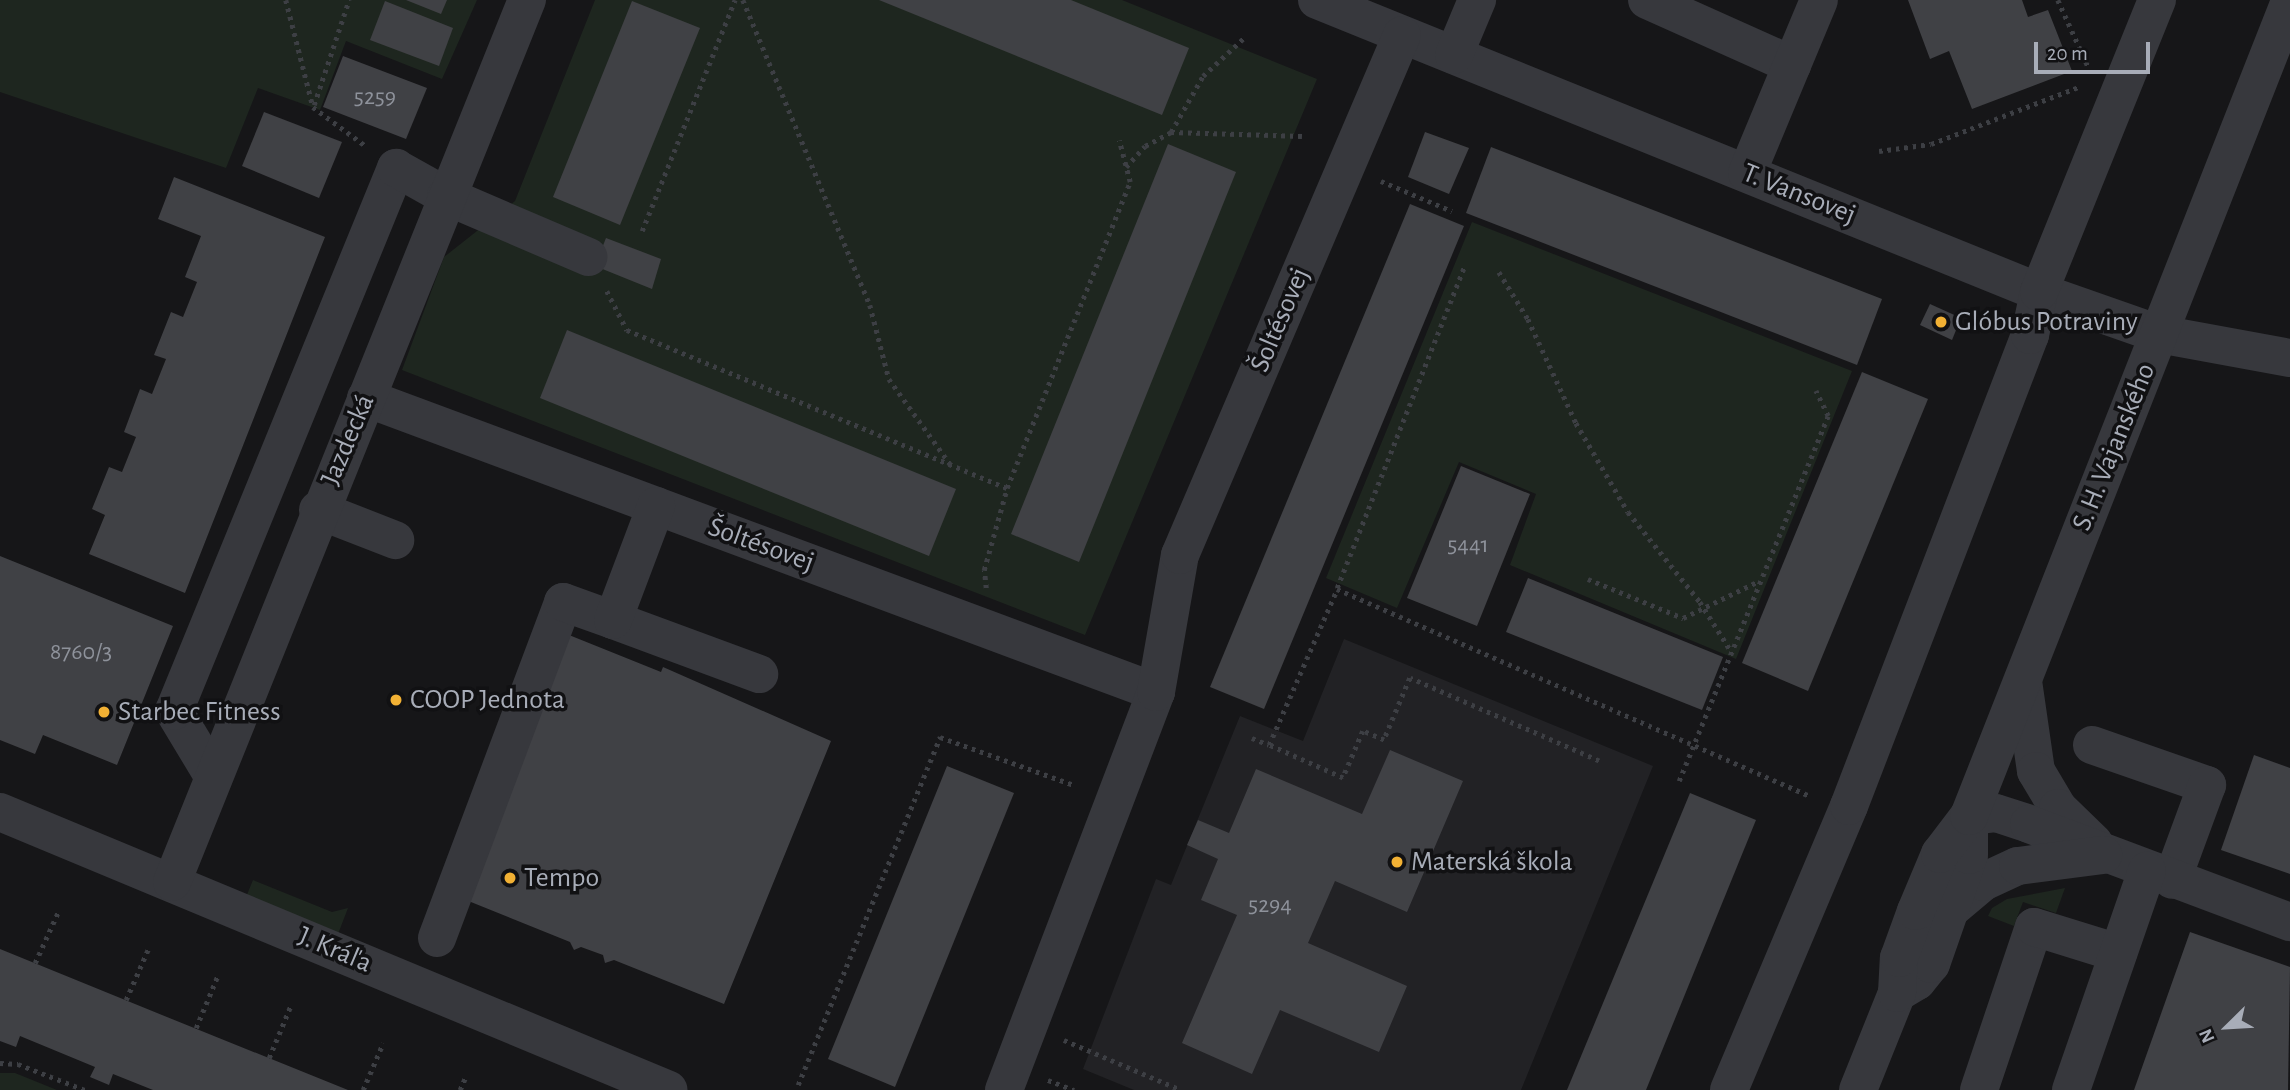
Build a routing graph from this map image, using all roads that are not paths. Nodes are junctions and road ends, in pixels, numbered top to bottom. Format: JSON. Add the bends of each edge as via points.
{"nodes":[{"id":1,"x":527,"y":0,"type":"edge"},
{"id":2,"x":1317,"y":0,"type":"edge"},
{"id":3,"x":1477,"y":0,"type":"edge"},
{"id":4,"x":1647,"y":0,"type":"edge"},
{"id":5,"x":1818,"y":0,"type":"edge"},
{"id":6,"x":2157,"y":0,"type":"edge"},
{"id":7,"x":2290,"y":1,"type":"edge"},
{"id":8,"x":1697,"y":11,"type":"edge"},
{"id":9,"x":1402,"y":35,"type":"junction"},
{"id":10,"x":1454,"y":55,"type":"junction"},
{"id":11,"x":1792,"y":65,"type":"junction"},
{"id":12,"x":1747,"y":173,"type":"junction"},
{"id":13,"x":446,"y":196,"type":"junction"},
{"id":14,"x":588,"y":257,"type":"road end"},
{"id":15,"x":2039,"y":292,"type":"junction"},
{"id":16,"x":2159,"y":334,"type":"junction"},
{"id":17,"x":2286,"y":346,"type":"edge"},
{"id":18,"x":366,"y":398,"type":"junction"},
{"id":19,"x":656,"y":506,"type":"junction"},
{"id":20,"x":318,"y":510,"type":"junction"},
{"id":21,"x":395,"y":540,"type":"dead end"},
{"id":22,"x":613,"y":620,"type":"junction"},
{"id":23,"x":759,"y":674,"type":"dead end"},
{"id":24,"x":2022,"y":675,"type":"junction"},
{"id":25,"x":1156,"y":692,"type":"junction"},
{"id":26,"x":2092,"y":745,"type":"dead end"},
{"id":27,"x":213,"y":776,"type":"junction"},
{"id":28,"x":0,"y":812,"type":"edge"},
{"id":29,"x":1969,"y":816,"type":"junction"},
{"id":30,"x":2106,"y":854,"type":"junction"},
{"id":31,"x":2018,"y":866,"type":"junction"},
{"id":32,"x":2159,"y":876,"type":"junction"},
{"id":33,"x":172,"y":882,"type":"junction"},
{"id":34,"x":1951,"y":909,"type":"junction"},
{"id":35,"x":2290,"y":922,"type":"edge"},
{"id":36,"x":437,"y":938,"type":"dead end"},
{"id":37,"x":2118,"y":953,"type":"junction"},
{"id":38,"x":1897,"y":993,"type":"junction"},
{"id":39,"x":669,"y":1090,"type":"edge"},
{"id":40,"x":1004,"y":1090,"type":"edge"},
{"id":41,"x":1729,"y":1090,"type":"edge"},
{"id":42,"x":1858,"y":1090,"type":"edge"},
{"id":43,"x":1979,"y":1090,"type":"edge"},
{"id":44,"x":2071,"y":1090,"type":"edge"}],
"edges":[{"from":1,"to":13,"type":"street","name":"Jazdecká"},
{"from":2,"to":9,"type":"street","name":"T. Vansovej"},
{"from":3,"to":10,"type":"street"},
{"from":4,"to":8,"type":"street"},
{"from":5,"to":11,"type":"street"},
{"from":6,"to":15,"type":"street"},
{"from":7,"to":16,"type":"street","name":"S. H. Vajanského"},
{"from":8,"to":11,"type":"street"},
{"from":9,"to":10,"type":"street","name":"T. Vansovej"},
{"from":9,"to":25,"type":"street","name":"Šoltésovej","via":[[1180,555]]},
{"from":10,"to":12,"type":"street","name":"T. Vansovej"},
{"from":11,"to":12,"type":"street"},
{"from":12,"to":15,"type":"street","name":"T. Vansovej"},
{"from":13,"to":14,"type":"street"},
{"from":13,"to":18,"type":"street","name":"Jazdecká"},
{"from":13,"to":27,"type":"street","via":[[396,168],[174,711]]},
{"from":15,"to":16,"type":"street","name":"T. Vansovej"},
{"from":15,"to":41,"type":"street","via":[[2030,335],[1859,781]]},
{"from":16,"to":17,"type":"street","name":"T. Vansovej"},
{"from":16,"to":24,"type":"street","name":"S. H. Vajanského"},
{"from":18,"to":19,"type":"street","name":"Šoltésovej"},
{"from":18,"to":20,"type":"street","name":"Jazdecká"},
{"from":19,"to":22,"type":"street"},
{"from":19,"to":25,"type":"street","name":"Šoltésovej"},
{"from":20,"to":21,"type":"street"},
{"from":20,"to":27,"type":"street","name":"Jazdecká"},
{"from":22,"to":23,"type":"street"},
{"from":22,"to":36,"type":"street","via":[[563,601]]},
{"from":24,"to":29,"type":"street","name":"S. H. Vajanského"},
{"from":24,"to":30,"type":"street","via":[[2036,771],[2059,808]]},
{"from":25,"to":40,"type":"street","name":"Šoltésovej"},
{"from":26,"to":32,"type":"street","via":[[2207,785]]},
{"from":27,"to":33,"type":"street","name":"Jazdecká"},
{"from":28,"to":33,"type":"street","name":"J. Kráľa"},
{"from":29,"to":30,"type":"street","via":[[1996,813]]},
{"from":29,"to":31,"type":"street","via":[[1987,846]]},
{"from":29,"to":34,"type":"street","name":"S. H. Vajanského","via":[[1969,855]]},
{"from":29,"to":38,"type":"street","name":"S. H. Vajanského","via":[[1940,854],[1916,911],[1899,958]]},
{"from":30,"to":31,"type":"street"},
{"from":30,"to":32,"type":"street"},
{"from":31,"to":34,"type":"street","via":[[1983,882]]},
{"from":32,"to":35,"type":"street"},
{"from":32,"to":37,"type":"street"},
{"from":33,"to":39,"type":"street","name":"J. Kráľa"},
{"from":34,"to":38,"type":"street","name":"S. H. Vajanského","via":[[1931,964],[1917,981]]},
{"from":37,"to":43,"type":"street","via":[[2034,927]]},
{"from":37,"to":44,"type":"street"},
{"from":38,"to":42,"type":"street","name":"S. H. Vajanského"}]}
